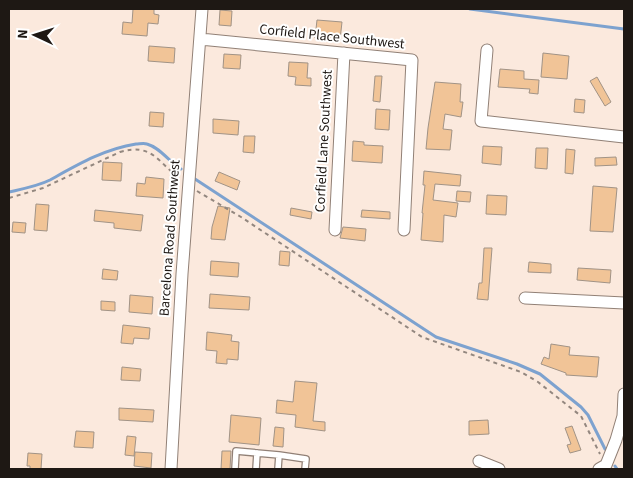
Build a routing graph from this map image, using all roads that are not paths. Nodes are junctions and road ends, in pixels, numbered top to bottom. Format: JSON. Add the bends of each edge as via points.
{"nodes":[{"id":1,"x":202,"y":9,"type":"edge"},
{"id":2,"x":200,"y":39,"type":"junction"},
{"id":3,"x":487,"y":50,"type":"dead end"},
{"id":4,"x":344,"y":54,"type":"junction"},
{"id":5,"x":624,"y":137,"type":"edge"},
{"id":6,"x":335,"y":230,"type":"dead end"},
{"id":7,"x":404,"y":230,"type":"dead end"},
{"id":8,"x":525,"y":298,"type":"dead end"},
{"id":9,"x":624,"y":303,"type":"edge"},
{"id":10,"x":624,"y":394,"type":"edge"},
{"id":11,"x":257,"y":453,"type":"junction"},
{"id":12,"x":279,"y":454,"type":"junction"},
{"id":13,"x":480,"y":461,"type":"dead end"},
{"id":14,"x":602,"y":467,"type":"edge"},
{"id":15,"x":171,"y":469,"type":"edge"},
{"id":16,"x":235,"y":469,"type":"edge"},
{"id":17,"x":256,"y":469,"type":"edge"},
{"id":18,"x":278,"y":469,"type":"edge"},
{"id":19,"x":305,"y":469,"type":"edge"},
{"id":20,"x":499,"y":469,"type":"edge"}],
"edges":[{"from":1,"to":2,"type":"street","name":"Barcelona Road Southwest"},
{"from":2,"to":4,"type":"street","name":"Corfield Place Southwest"},
{"from":2,"to":15,"type":"street","name":"Barcelona Road Southwest"},
{"from":3,"to":5,"type":"street","via":[[481,121]]},
{"from":4,"to":6,"type":"street","name":"Corfield Lane Southwest"},
{"from":4,"to":7,"type":"street","name":"Corfield Place Southwest","via":[[412,60]]},
{"from":8,"to":9,"type":"street"},
{"from":10,"to":14,"type":"street","via":[[623,416],[616,440]]},
{"from":11,"to":12,"type":"lane"},
{"from":11,"to":16,"type":"lane","via":[[236,451]]},
{"from":11,"to":17,"type":"lane"},
{"from":12,"to":18,"type":"lane"},
{"from":12,"to":19,"type":"lane","via":[[306,459]]},
{"from":13,"to":20,"type":"street"}]}
